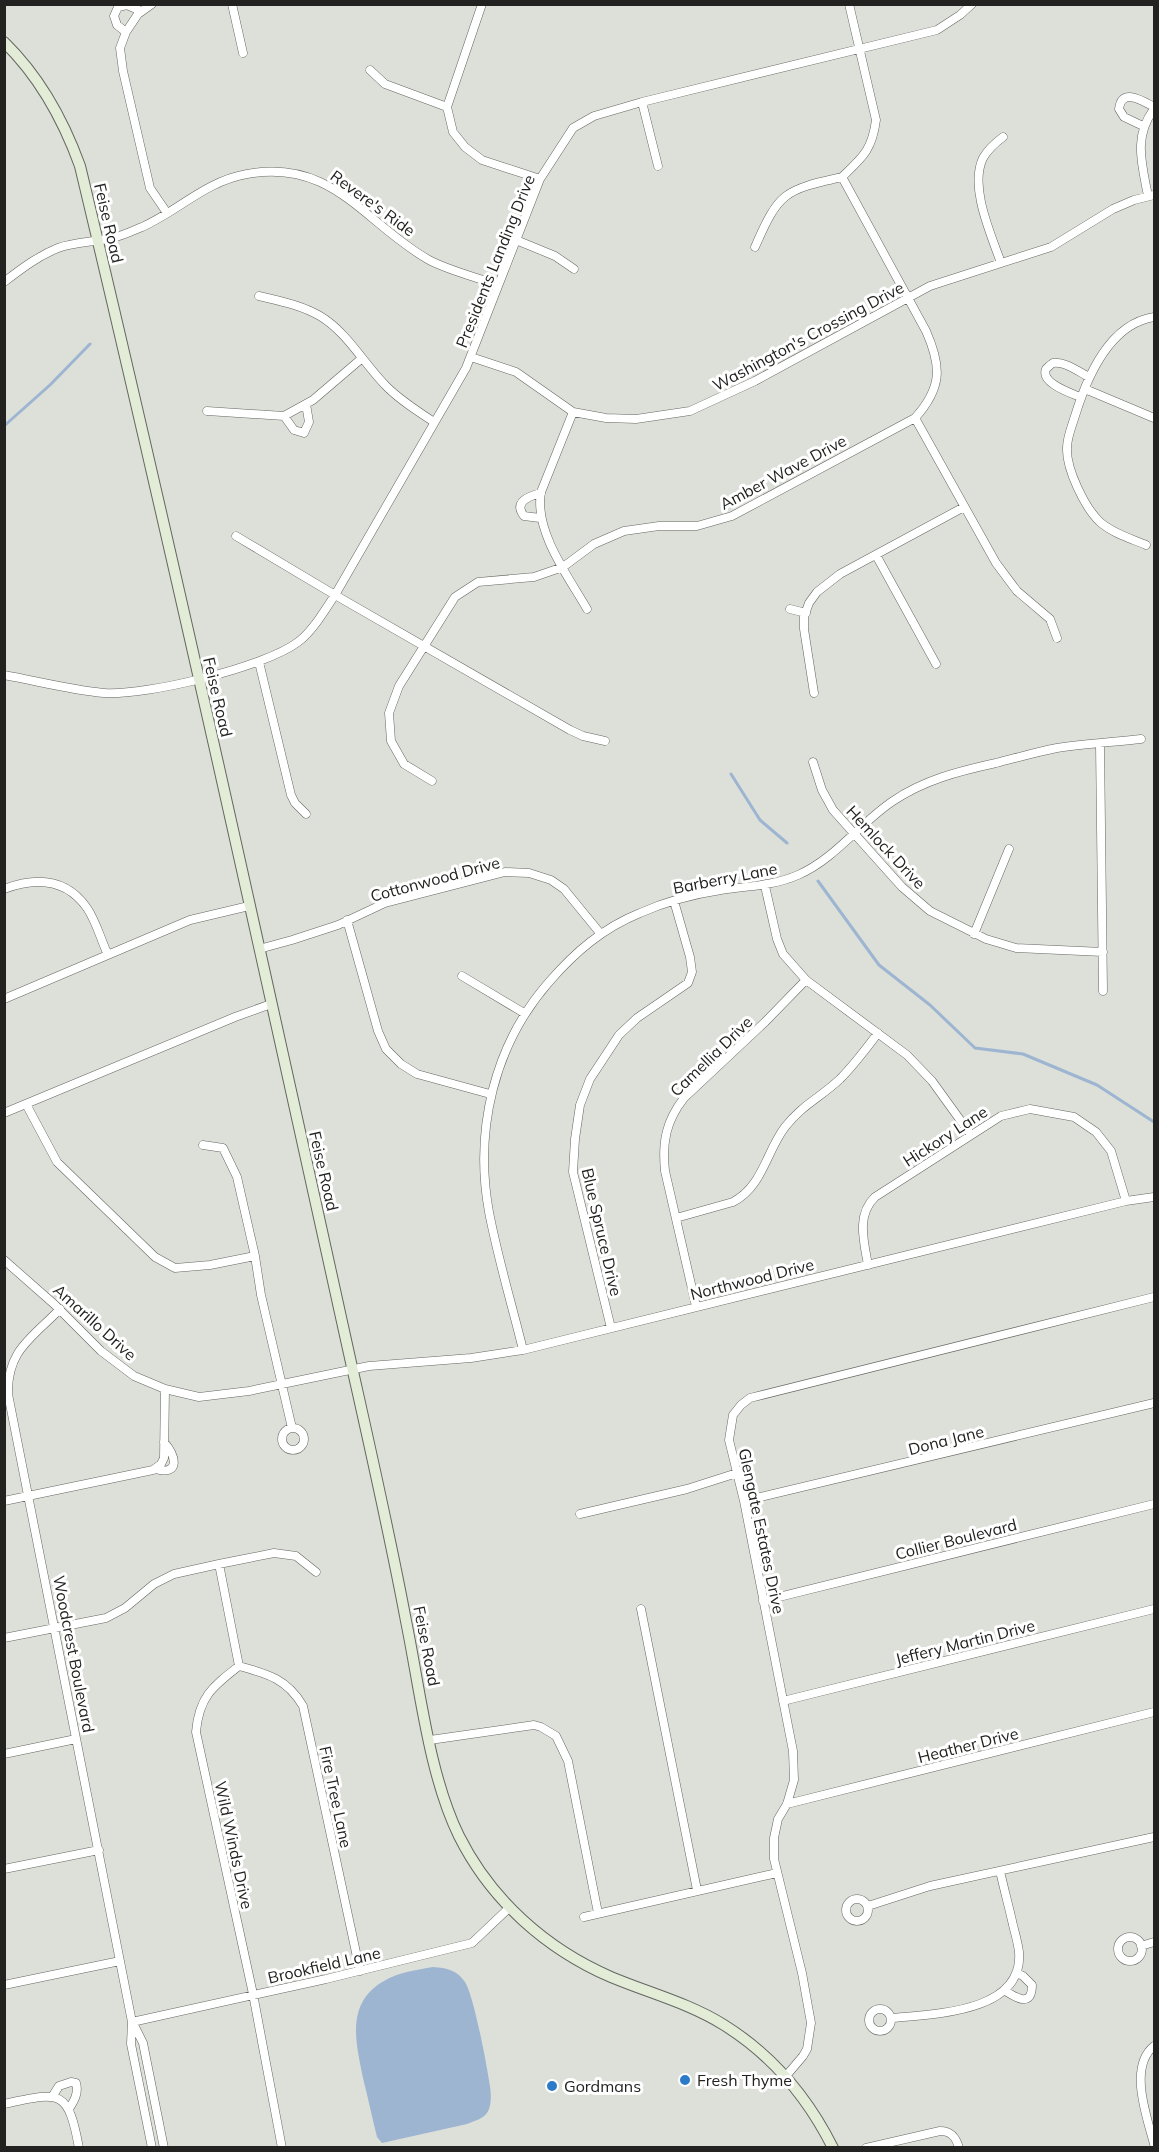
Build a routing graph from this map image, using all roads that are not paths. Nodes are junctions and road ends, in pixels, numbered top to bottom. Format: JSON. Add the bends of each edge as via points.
{"nodes":[{"id":1,"x":152,"y":4,"type":"edge"},
{"id":2,"x":232,"y":4,"type":"edge"},
{"id":3,"x":482,"y":4,"type":"edge"},
{"id":4,"x":849,"y":4,"type":"edge"},
{"id":5,"x":972,"y":4,"type":"edge"},
{"id":6,"x":141,"y":11,"type":"junction"},
{"id":7,"x":126,"y":32,"type":"junction"},
{"id":8,"x":4,"y":42,"type":"edge"},
{"id":9,"x":860,"y":50,"type":"junction"},
{"id":10,"x":243,"y":53,"type":"dead end"},
{"id":11,"x":370,"y":70,"type":"dead end"},
{"id":12,"x":642,"y":102,"type":"junction"},
{"id":13,"x":447,"y":107,"type":"junction"},
{"id":14,"x":1155,"y":108,"type":"edge"},
{"id":15,"x":1143,"y":126,"type":"junction"},
{"id":16,"x":1003,"y":137,"type":"dead end"},
{"id":17,"x":658,"y":166,"type":"dead end"},
{"id":18,"x":842,"y":177,"type":"junction"},
{"id":19,"x":540,"y":179,"type":"junction"},
{"id":20,"x":1151,"y":196,"type":"edge"},
{"id":21,"x":166,"y":213,"type":"junction"},
{"id":22,"x":98,"y":240,"type":"junction"},
{"id":23,"x":516,"y":240,"type":"junction"},
{"id":24,"x":755,"y":247,"type":"dead end"},
{"id":25,"x":1000,"y":263,"type":"junction"},
{"id":26,"x":574,"y":269,"type":"dead end"},
{"id":27,"x":4,"y":282,"type":"edge"},
{"id":28,"x":498,"y":285,"type":"junction"},
{"id":29,"x":259,"y":296,"type":"dead end"},
{"id":30,"x":907,"y":298,"type":"junction"},
{"id":31,"x":1155,"y":317,"type":"edge"},
{"id":32,"x":471,"y":357,"type":"junction"},
{"id":33,"x":361,"y":359,"type":"junction"},
{"id":34,"x":1089,"y":377,"type":"junction"},
{"id":35,"x":1085,"y":389,"type":"junction"},
{"id":36,"x":1080,"y":397,"type":"junction"},
{"id":37,"x":306,"y":404,"type":"junction"},
{"id":38,"x":207,"y":411,"type":"dead end"},
{"id":39,"x":573,"y":412,"type":"junction"},
{"id":40,"x":284,"y":416,"type":"junction"},
{"id":41,"x":915,"y":418,"type":"junction"},
{"id":42,"x":1155,"y":418,"type":"edge"},
{"id":43,"x":434,"y":422,"type":"junction"},
{"id":44,"x":541,"y":494,"type":"junction"},
{"id":45,"x":964,"y":507,"type":"junction"},
{"id":46,"x":540,"y":518,"type":"junction"},
{"id":47,"x":236,"y":536,"type":"dead end"},
{"id":48,"x":1146,"y":545,"type":"dead end"},
{"id":49,"x":876,"y":555,"type":"junction"},
{"id":50,"x":563,"y":567,"type":"junction"},
{"id":51,"x":334,"y":595,"type":"junction"},
{"id":52,"x":587,"y":609,"type":"dead end"},
{"id":53,"x":790,"y":609,"type":"dead end"},
{"id":54,"x":806,"y":613,"type":"junction"},
{"id":55,"x":1057,"y":638,"type":"dead end"},
{"id":56,"x":424,"y":646,"type":"junction"},
{"id":57,"x":259,"y":662,"type":"junction"},
{"id":58,"x":936,"y":664,"type":"dead end"},
{"id":59,"x":4,"y":675,"type":"edge"},
{"id":60,"x":199,"y":678,"type":"junction"},
{"id":61,"x":814,"y":693,"type":"dead end"},
{"id":62,"x":1141,"y":739,"type":"dead end"},
{"id":63,"x":605,"y":741,"type":"dead end"},
{"id":64,"x":1100,"y":744,"type":"junction"},
{"id":65,"x":813,"y":762,"type":"dead end"},
{"id":66,"x":432,"y":781,"type":"dead end"},
{"id":67,"x":306,"y":814,"type":"dead end"},
{"id":68,"x":854,"y":834,"type":"junction"},
{"id":69,"x":1009,"y":849,"type":"dead end"},
{"id":70,"x":765,"y":886,"type":"junction"},
{"id":71,"x":4,"y":889,"type":"edge"},
{"id":72,"x":674,"y":901,"type":"junction"},
{"id":73,"x":249,"y":906,"type":"junction"},
{"id":74,"x":346,"y":920,"type":"junction"},
{"id":75,"x":600,"y":933,"type":"junction"},
{"id":76,"x":974,"y":934,"type":"junction"},
{"id":77,"x":259,"y":949,"type":"junction"},
{"id":78,"x":1103,"y":952,"type":"junction"},
{"id":79,"x":108,"y":955,"type":"junction"},
{"id":80,"x":462,"y":976,"type":"dead end"},
{"id":81,"x":806,"y":980,"type":"junction"},
{"id":82,"x":1103,"y":991,"type":"dead end"},
{"id":83,"x":4,"y":999,"type":"edge"},
{"id":84,"x":271,"y":1004,"type":"junction"},
{"id":85,"x":524,"y":1013,"type":"junction"},
{"id":86,"x":878,"y":1033,"type":"junction"},
{"id":87,"x":490,"y":1094,"type":"junction"},
{"id":88,"x":26,"y":1104,"type":"junction"},
{"id":89,"x":4,"y":1113,"type":"edge"},
{"id":90,"x":971,"y":1135,"type":"junction"},
{"id":91,"x":203,"y":1144,"type":"dead end"},
{"id":92,"x":1155,"y":1197,"type":"edge"},
{"id":93,"x":1126,"y":1201,"type":"junction"},
{"id":94,"x":676,"y":1218,"type":"junction"},
{"id":95,"x":255,"y":1256,"type":"junction"},
{"id":96,"x":4,"y":1260,"type":"edge"},
{"id":97,"x":868,"y":1265,"type":"junction"},
{"id":98,"x":1155,"y":1297,"type":"edge"},
{"id":99,"x":696,"y":1306,"type":"junction"},
{"id":100,"x":60,"y":1310,"type":"junction"},
{"id":101,"x":611,"y":1328,"type":"junction"},
{"id":102,"x":523,"y":1350,"type":"junction"},
{"id":103,"x":7,"y":1369,"type":"edge"},
{"id":104,"x":352,"y":1370,"type":"junction"},
{"id":105,"x":282,"y":1384,"type":"junction"},
{"id":106,"x":165,"y":1389,"type":"junction"},
{"id":107,"x":1155,"y":1403,"type":"edge"},
{"id":108,"x":292,"y":1428,"type":"dead end"},
{"id":109,"x":738,"y":1473,"type":"junction"},
{"id":110,"x":28,"y":1496,"type":"junction"},
{"id":111,"x":4,"y":1501,"type":"edge"},
{"id":112,"x":744,"y":1501,"type":"junction"},
{"id":113,"x":1155,"y":1504,"type":"edge"},
{"id":114,"x":580,"y":1514,"type":"dead end"},
{"id":115,"x":219,"y":1564,"type":"junction"},
{"id":116,"x":316,"y":1572,"type":"dead end"},
{"id":117,"x":763,"y":1601,"type":"junction"},
{"id":118,"x":641,"y":1609,"type":"dead end"},
{"id":119,"x":1155,"y":1609,"type":"edge"},
{"id":120,"x":55,"y":1628,"type":"junction"},
{"id":121,"x":4,"y":1638,"type":"edge"},
{"id":122,"x":239,"y":1666,"type":"junction"},
{"id":123,"x":783,"y":1701,"type":"junction"},
{"id":124,"x":1155,"y":1712,"type":"edge"},
{"id":125,"x":76,"y":1739,"type":"junction"},
{"id":126,"x":430,"y":1740,"type":"junction"},
{"id":127,"x":4,"y":1754,"type":"edge"},
{"id":128,"x":787,"y":1804,"type":"junction"},
{"id":129,"x":1155,"y":1837,"type":"edge"},
{"id":130,"x":99,"y":1850,"type":"junction"},
{"id":131,"x":4,"y":1869,"type":"edge"},
{"id":132,"x":1000,"y":1870,"type":"junction"},
{"id":133,"x":777,"y":1873,"type":"junction"},
{"id":134,"x":697,"y":1890,"type":"junction"},
{"id":135,"x":868,"y":1906,"type":"dead end"},
{"id":136,"x":509,"y":1908,"type":"junction"},
{"id":137,"x":598,"y":1913,"type":"junction"},
{"id":138,"x":584,"y":1917,"type":"dead end"},
{"id":139,"x":1155,"y":1942,"type":"edge"},
{"id":140,"x":1141,"y":1946,"type":"dead end"},
{"id":141,"x":120,"y":1961,"type":"junction"},
{"id":142,"x":360,"y":1971,"type":"junction"},
{"id":143,"x":1017,"y":1973,"type":"junction"},
{"id":144,"x":4,"y":1985,"type":"edge"},
{"id":145,"x":1004,"y":1990,"type":"junction"},
{"id":146,"x":253,"y":1994,"type":"junction"},
{"id":147,"x":891,"y":2019,"type":"dead end"},
{"id":148,"x":132,"y":2022,"type":"junction"},
{"id":149,"x":1152,"y":2048,"type":"edge"},
{"id":150,"x":786,"y":2076,"type":"junction"},
{"id":151,"x":52,"y":2097,"type":"junction"},
{"id":152,"x":4,"y":2104,"type":"edge"},
{"id":153,"x":69,"y":2109,"type":"junction"},
{"id":154,"x":1155,"y":2144,"type":"edge"},
{"id":155,"x":80,"y":2148,"type":"edge"},
{"id":156,"x":152,"y":2148,"type":"edge"},
{"id":157,"x":164,"y":2148,"type":"edge"},
{"id":158,"x":282,"y":2148,"type":"edge"},
{"id":159,"x":833,"y":2148,"type":"edge"},
{"id":160,"x":866,"y":2148,"type":"edge"},
{"id":161,"x":959,"y":2148,"type":"edge"}],
"edges":[{"from":1,"to":6,"type":"street"},
{"from":2,"to":10,"type":"street"},
{"from":3,"to":13,"type":"street"},
{"from":4,"to":9,"type":"street"},
{"from":5,"to":9,"type":"street","name":"Presidents Landing Drive","via":[[937,30]]},
{"from":6,"to":7,"type":"street"},
{"from":6,"to":7,"type":"street","via":[[127,4],[118,7],[114,16]]},
{"from":7,"to":21,"type":"street","via":[[120,48],[128,93],[150,188]]},
{"from":8,"to":22,"type":"main road","name":"Feise Road","via":[[34,76],[64,125],[80,166]]},
{"from":9,"to":12,"type":"street","name":"Presidents Landing Drive"},
{"from":9,"to":18,"type":"street","via":[[876,120],[868,151]]},
{"from":11,"to":13,"type":"street","via":[[385,84]]},
{"from":12,"to":17,"type":"street"},
{"from":12,"to":19,"type":"street","name":"Presidents Landing Drive","via":[[594,116],[573,128]]},
{"from":13,"to":19,"type":"street","via":[[453,132],[465,147],[482,160]]},
{"from":14,"to":15,"type":"street"},
{"from":14,"to":15,"type":"street","via":[[1133,96],[1120,103],[1124,117]]},
{"from":15,"to":20,"type":"street","via":[[1140,146]]},
{"from":16,"to":25,"type":"street","via":[[983,158],[978,187]]},
{"from":18,"to":24,"type":"street","via":[[807,185],[783,197],[770,213]]},
{"from":18,"to":30,"type":"street","name":"Amber Wave Drive"},
{"from":19,"to":23,"type":"street","name":"Presidents Landing Drive"},
{"from":20,"to":25,"type":"street","name":"Washington's Crossing Drive","via":[[1113,209],[1051,247]]},
{"from":21,"to":22,"type":"street","name":"Revere's Ride","via":[[120,236]]},
{"from":21,"to":28,"type":"street","name":"Revere's Ride","via":[[210,186],[246,174],[294,173],[344,195],[430,260]]},
{"from":22,"to":27,"type":"street","name":"Revere's Ride","via":[[59,247]]},
{"from":22,"to":60,"type":"main road","name":"Feise Road"},
{"from":23,"to":26,"type":"street","via":[[555,256]]},
{"from":23,"to":28,"type":"street","name":"Presidents Landing Drive"},
{"from":25,"to":30,"type":"street","name":"Washington's Crossing Drive","via":[[930,286]]},
{"from":28,"to":32,"type":"street","name":"Presidents Landing Drive"},
{"from":29,"to":33,"type":"street","via":[[293,304],[322,317]]},
{"from":30,"to":39,"type":"street","name":"Washington's Crossing Drive","via":[[755,381],[690,411],[636,419]]},
{"from":30,"to":41,"type":"street","name":"Amber Wave Drive","via":[[932,344],[938,366],[935,387]]},
{"from":31,"to":34,"type":"street","via":[[1124,329]]},
{"from":32,"to":39,"type":"street","name":"Washington's Crossing Drive","via":[[516,372]]},
{"from":32,"to":43,"type":"street","name":"Presidents Landing Drive"},
{"from":33,"to":37,"type":"street"},
{"from":33,"to":43,"type":"street","via":[[398,398]]},
{"from":34,"to":35,"type":"street"},
{"from":34,"to":36,"type":"street","via":[[1054,363],[1046,370],[1050,382]]},
{"from":35,"to":36,"type":"street"},
{"from":35,"to":42,"type":"street"},
{"from":36,"to":48,"type":"street","via":[[1066,447],[1078,488],[1101,523]]},
{"from":37,"to":40,"type":"street"},
{"from":37,"to":40,"type":"street","via":[[309,422],[304,433],[294,430]]},
{"from":38,"to":40,"type":"street"},
{"from":39,"to":44,"type":"street"},
{"from":41,"to":45,"type":"street"},
{"from":41,"to":50,"type":"street","name":"Amber Wave Drive","via":[[732,516],[697,526],[624,531],[594,544]]},
{"from":43,"to":51,"type":"street","name":"Presidents Landing Drive"},
{"from":44,"to":46,"type":"street"},
{"from":44,"to":46,"type":"street","via":[[526,498],[521,505],[524,516]]},
{"from":45,"to":49,"type":"street"},
{"from":45,"to":55,"type":"street","via":[[996,563],[1017,591],[1050,619]]},
{"from":46,"to":50,"type":"street"},
{"from":47,"to":51,"type":"street"},
{"from":49,"to":54,"type":"street","via":[[840,574],[817,592]]},
{"from":49,"to":58,"type":"street"},
{"from":50,"to":52,"type":"street"},
{"from":50,"to":56,"type":"street","name":"Amber Wave Drive","via":[[534,577],[478,582],[463,590],[454,597]]},
{"from":51,"to":56,"type":"street"},
{"from":51,"to":57,"type":"street","name":"Presidents Landing Drive","via":[[301,640]]},
{"from":53,"to":54,"type":"street"},
{"from":54,"to":61,"type":"street","via":[[804,637]]},
{"from":56,"to":63,"type":"street","via":[[570,730]]},
{"from":56,"to":66,"type":"street","name":"Amber Wave Drive","via":[[391,702],[388,720],[392,741],[404,764]]},
{"from":57,"to":60,"type":"street","name":"Presidents Landing Drive"},
{"from":57,"to":67,"type":"street","via":[[291,795]]},
{"from":59,"to":60,"type":"street","name":"Presidents Landing Drive","via":[[107,693],[157,688]]},
{"from":60,"to":73,"type":"main road","name":"Feise Road"},
{"from":62,"to":64,"type":"street","name":"Barberry Lane"},
{"from":64,"to":68,"type":"street","name":"Barberry Lane","via":[[1035,753],[920,785]]},
{"from":64,"to":78,"type":"street"},
{"from":65,"to":68,"type":"street","name":"Hemlock Drive","via":[[827,800]]},
{"from":68,"to":70,"type":"street","name":"Barberry Lane","via":[[813,867]]},
{"from":68,"to":76,"type":"street","name":"Hemlock Drive","via":[[902,887],[930,911]]},
{"from":69,"to":76,"type":"street"},
{"from":70,"to":72,"type":"street","name":"Barberry Lane","via":[[720,890]]},
{"from":70,"to":81,"type":"street","via":[[783,954]]},
{"from":71,"to":79,"type":"street","via":[[30,881],[61,885],[88,909]]},
{"from":72,"to":75,"type":"street","name":"Barberry Lane"},
{"from":72,"to":101,"type":"street","name":"Blue Spruce Drive","via":[[690,957],[692,972],[688,983],[619,1035],[590,1079],[580,1105],[575,1138],[573,1172]]},
{"from":73,"to":77,"type":"main road","name":"Feise Road"},
{"from":73,"to":79,"type":"street","via":[[190,920]]},
{"from":74,"to":75,"type":"street","name":"Cottonwood Drive","via":[[385,903],[505,872],[529,873],[564,889]]},
{"from":74,"to":77,"type":"street","name":"Cottonwood Drive"},
{"from":74,"to":87,"type":"street","via":[[386,1049],[417,1074]]},
{"from":75,"to":85,"type":"street","name":"Barberry Lane","via":[[559,969]]},
{"from":76,"to":78,"type":"street","name":"Hemlock Drive","via":[[1016,948]]},
{"from":77,"to":84,"type":"main road","name":"Feise Road"},
{"from":78,"to":82,"type":"street"},
{"from":79,"to":83,"type":"street"},
{"from":80,"to":85,"type":"street"},
{"from":81,"to":86,"type":"street"},
{"from":81,"to":94,"type":"street","name":"Camellia Drive","via":[[677,1107],[666,1131],[663,1150]]},
{"from":84,"to":88,"type":"street"},
{"from":84,"to":104,"type":"main road","name":"Feise Road"},
{"from":85,"to":87,"type":"street","name":"Barberry Lane"},
{"from":86,"to":90,"type":"street","via":[[932,1081]]},
{"from":86,"to":94,"type":"street","via":[[838,1080],[794,1116],[762,1173],[742,1197]]},
{"from":87,"to":102,"type":"street","name":"Barberry Lane","via":[[486,1128],[489,1212]]},
{"from":88,"to":89,"type":"street"},
{"from":88,"to":95,"type":"street","via":[[57,1162],[155,1257],[175,1268]]},
{"from":90,"to":93,"type":"street","name":"Hickory Lane","via":[[1001,1116],[1030,1109],[1074,1117],[1096,1132],[1111,1151]]},
{"from":90,"to":97,"type":"street","name":"Hickory Lane","via":[[869,1203],[862,1230]]},
{"from":91,"to":95,"type":"street","via":[[223,1148],[227,1153],[237,1177]]},
{"from":92,"to":93,"type":"street","name":"Northwood Drive"},
{"from":93,"to":97,"type":"street","name":"Northwood Drive"},
{"from":94,"to":99,"type":"street","name":"Camellia Drive"},
{"from":95,"to":105,"type":"street"},
{"from":96,"to":100,"type":"street","name":"Amarillo Drive"},
{"from":97,"to":99,"type":"street","name":"Northwood Drive"},
{"from":98,"to":109,"type":"street","name":"Glengate Estates Drive","via":[[750,1398],[731,1421],[729,1440]]},
{"from":99,"to":101,"type":"street","name":"Northwood Drive"},
{"from":100,"to":103,"type":"street","name":"Woodcrest Boulevard","via":[[25,1344]]},
{"from":100,"to":106,"type":"street","name":"Amarillo Drive","via":[[110,1358],[134,1376]]},
{"from":101,"to":102,"type":"street","name":"Northwood Drive"},
{"from":102,"to":104,"type":"street","name":"Northwood Drive"},
{"from":103,"to":110,"type":"street","name":"Woodcrest Boulevard","via":[[8,1394]]},
{"from":104,"to":105,"type":"street","name":"Amarillo Drive"},
{"from":104,"to":126,"type":"main road","name":"Feise Road"},
{"from":105,"to":106,"type":"street","name":"Amarillo Drive","via":[[208,1397]]},
{"from":105,"to":108,"type":"street"},
{"from":106,"to":110,"type":"street","via":[[164,1442],[161,1464],[155,1469]]},
{"from":107,"to":112,"type":"street","name":"Dona Jane"},
{"from":109,"to":112,"type":"street","name":"Glengate Estates Drive"},
{"from":109,"to":114,"type":"street"},
{"from":110,"to":111,"type":"street"},
{"from":110,"to":120,"type":"street","name":"Woodcrest Boulevard"},
{"from":112,"to":117,"type":"street","name":"Glengate Estates Drive"},
{"from":113,"to":117,"type":"street","name":"Collier Boulevard"},
{"from":115,"to":116,"type":"street","via":[[274,1553],[296,1556]]},
{"from":115,"to":120,"type":"street","via":[[174,1574],[106,1618]]},
{"from":115,"to":122,"type":"street"},
{"from":117,"to":123,"type":"street","name":"Glengate Estates Drive"},
{"from":118,"to":134,"type":"street"},
{"from":119,"to":123,"type":"street","name":"Jeffery Martin Drive"},
{"from":120,"to":121,"type":"street"},
{"from":120,"to":125,"type":"street","name":"Woodcrest Boulevard"},
{"from":122,"to":142,"type":"street","name":"Fire Tree Lane","via":[[291,1687],[303,1706]]},
{"from":122,"to":146,"type":"street","name":"Wild Winds Drive","via":[[205,1699],[198,1711],[195,1732]]},
{"from":123,"to":128,"type":"street","name":"Glengate Estates Drive","via":[[793,1751],[794,1780]]},
{"from":124,"to":128,"type":"street","name":"Heather Drive"},
{"from":125,"to":127,"type":"street"},
{"from":125,"to":130,"type":"street","name":"Woodcrest Boulevard"},
{"from":126,"to":136,"type":"main road","name":"Feise Road","via":[[449,1815],[491,1887]]},
{"from":126,"to":137,"type":"street","via":[[526,1725],[541,1726],[556,1736],[568,1761]]},
{"from":128,"to":133,"type":"street","name":"Glengate Estates Drive","via":[[774,1838]]},
{"from":129,"to":132,"type":"street"},
{"from":130,"to":131,"type":"street"},
{"from":130,"to":141,"type":"street","name":"Woodcrest Boulevard"},
{"from":132,"to":135,"type":"street"},
{"from":132,"to":143,"type":"street","via":[[1019,1952]]},
{"from":133,"to":134,"type":"street"},
{"from":133,"to":150,"type":"street","name":"Glengate Estates Drive","via":[[811,2023],[807,2049]]},
{"from":134,"to":137,"type":"street"},
{"from":136,"to":142,"type":"street","name":"Brookfield Lane","via":[[472,1943]]},
{"from":136,"to":150,"type":"main road","name":"Feise Road","via":[[546,1941],[583,1964],[684,2004],[722,2024],[754,2046]]},
{"from":137,"to":138,"type":"street"},
{"from":139,"to":140,"type":"street"},
{"from":141,"to":144,"type":"street"},
{"from":141,"to":148,"type":"street","name":"Woodcrest Boulevard"},
{"from":142,"to":146,"type":"street","name":"Brookfield Lane"},
{"from":143,"to":145,"type":"street"},
{"from":143,"to":145,"type":"street","via":[[1032,1985],[1029,1996],[1020,2000]]},
{"from":145,"to":147,"type":"street","via":[[985,2003]]},
{"from":146,"to":148,"type":"street","name":"Brookfield Lane"},
{"from":146,"to":158,"type":"street","name":"Wild Winds Drive"},
{"from":148,"to":156,"type":"street","name":"Woodcrest Boulevard","via":[[131,2044]]},
{"from":148,"to":157,"type":"street","name":"Woodcrest Boulevard","via":[[143,2043]]},
{"from":149,"to":154,"type":"street","via":[[1141,2068],[1141,2078]]},
{"from":150,"to":159,"type":"main road","name":"Feise Road","via":[[817,2117]]},
{"from":151,"to":152,"type":"street"},
{"from":151,"to":153,"type":"street"},
{"from":151,"to":153,"type":"street","via":[[59,2086],[76,2083],[76,2096]]},
{"from":153,"to":155,"type":"street"},
{"from":160,"to":161,"type":"street","via":[[940,2131],[957,2139]]}]}
